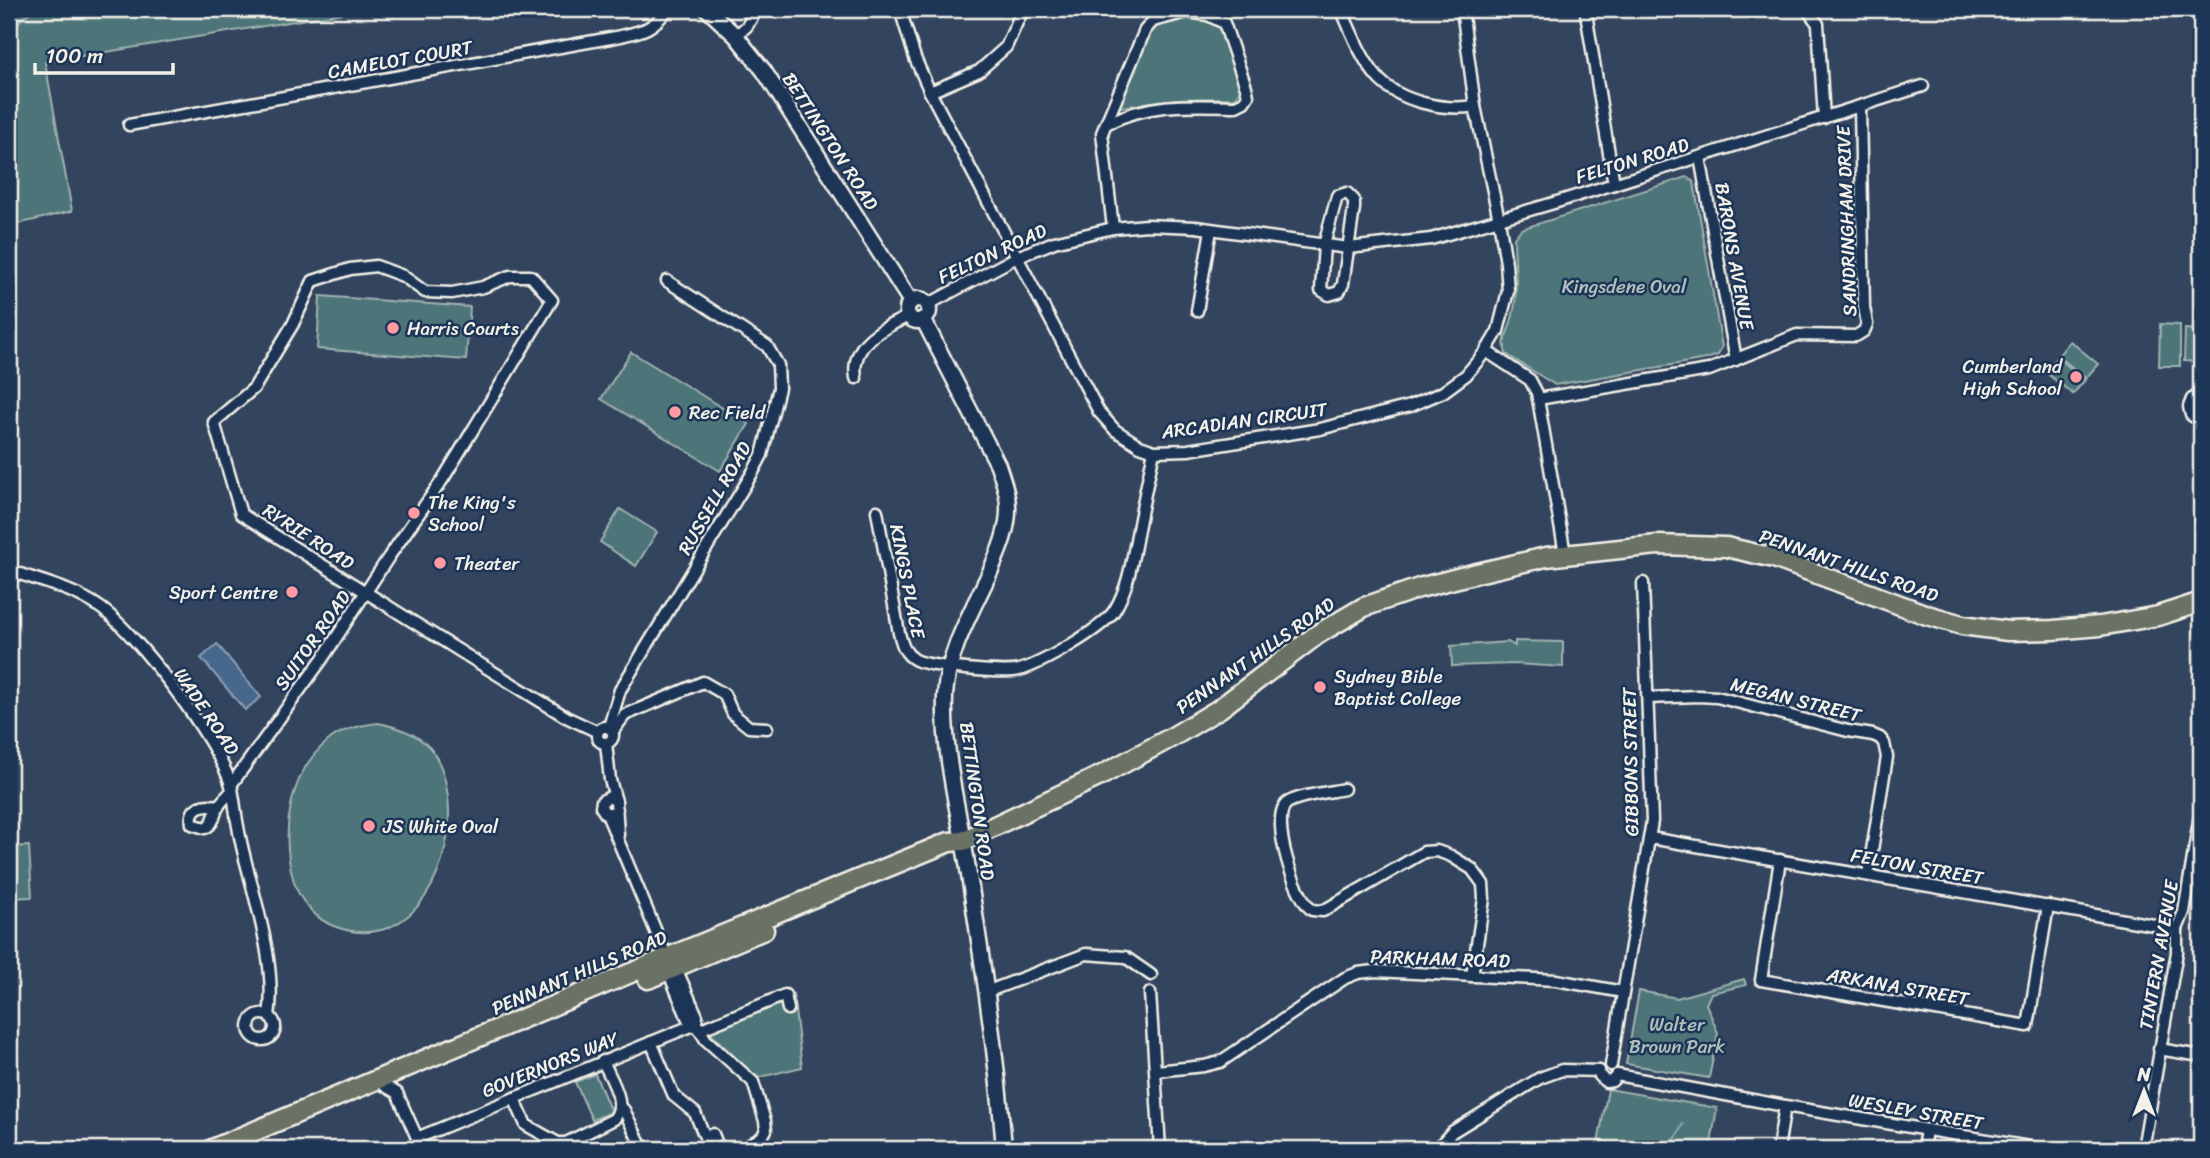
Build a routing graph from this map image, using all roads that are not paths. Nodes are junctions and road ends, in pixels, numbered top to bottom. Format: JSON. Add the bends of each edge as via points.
{"nodes":[{"id":1,"x":668,"y":9,"type":"edge"},
{"id":2,"x":707,"y":9,"type":"edge"},
{"id":3,"x":757,"y":9,"type":"edge"},
{"id":4,"x":900,"y":9,"type":"edge"},
{"id":5,"x":1023,"y":9,"type":"edge"},
{"id":6,"x":1341,"y":9,"type":"edge"},
{"id":7,"x":1462,"y":9,"type":"edge"},
{"id":8,"x":1811,"y":10,"type":"edge"},
{"id":9,"x":1586,"y":13,"type":"dead end"},
{"id":10,"x":736,"y":36,"type":"junction"},
{"id":11,"x":1923,"y":86,"type":"dead end"},
{"id":12,"x":930,"y":92,"type":"junction"},
{"id":13,"x":1475,"y":106,"type":"junction"},
{"id":14,"x":1860,"y":108,"type":"junction"},
{"id":15,"x":1824,"y":118,"type":"junction"},
{"id":16,"x":1108,"y":123,"type":"junction"},
{"id":17,"x":129,"y":125,"type":"dead end"},
{"id":18,"x":1700,"y":157,"type":"junction"},
{"id":19,"x":1614,"y":184,"type":"junction"},
{"id":20,"x":1499,"y":220,"type":"junction"},
{"id":21,"x":1113,"y":228,"type":"junction"},
{"id":22,"x":1211,"y":230,"type":"junction"},
{"id":23,"x":1324,"y":246,"type":"junction"},
{"id":24,"x":1348,"y":248,"type":"junction"},
{"id":25,"x":1017,"y":257,"type":"junction"},
{"id":26,"x":667,"y":281,"type":"dead end"},
{"id":27,"x":552,"y":300,"type":"joint"},
{"id":28,"x":918,"y":311,"type":"junction"},
{"id":29,"x":1197,"y":311,"type":"dead end"},
{"id":30,"x":1486,"y":351,"type":"junction"},
{"id":31,"x":1736,"y":360,"type":"junction"},
{"id":32,"x":856,"y":378,"type":"dead end"},
{"id":33,"x":2201,"y":394,"type":"edge"},
{"id":34,"x":1538,"y":399,"type":"junction"},
{"id":35,"x":2201,"y":421,"type":"edge"},
{"id":36,"x":1154,"y":451,"type":"junction"},
{"id":37,"x":877,"y":511,"type":"dead end"},
{"id":38,"x":1564,"y":554,"type":"junction"},
{"id":39,"x":9,"y":570,"type":"edge"},
{"id":40,"x":1643,"y":583,"type":"dead end"},
{"id":41,"x":366,"y":593,"type":"junction"},
{"id":42,"x":2201,"y":601,"type":"edge"},
{"id":43,"x":948,"y":668,"type":"junction"},
{"id":44,"x":1647,"y":698,"type":"junction"},
{"id":45,"x":767,"y":728,"type":"dead end"},
{"id":46,"x":611,"y":729,"type":"junction"},
{"id":47,"x":598,"y":732,"type":"junction"},
{"id":48,"x":606,"y":743,"type":"junction"},
{"id":49,"x":231,"y":788,"type":"junction"},
{"id":50,"x":1343,"y":789,"type":"dead end"},
{"id":51,"x":218,"y":806,"type":"dead end"},
{"id":52,"x":2201,"y":809,"type":"edge"},
{"id":53,"x":1650,"y":838,"type":"junction"},
{"id":54,"x":963,"y":841,"type":"junction"},
{"id":55,"x":1780,"y":860,"type":"junction"},
{"id":56,"x":1868,"y":875,"type":"junction"},
{"id":57,"x":2048,"y":906,"type":"junction"},
{"id":58,"x":2177,"y":929,"type":"junction"},
{"id":59,"x":670,"y":965,"type":"junction"},
{"id":60,"x":1151,"y":975,"type":"dead end"},
{"id":61,"x":1472,"y":976,"type":"junction"},
{"id":62,"x":986,"y":992,"type":"junction"},
{"id":63,"x":1623,"y":992,"type":"junction"},
{"id":64,"x":271,"y":993,"type":"junction"},
{"id":65,"x":1150,"y":993,"type":"dead end"},
{"id":66,"x":788,"y":1009,"type":"dead end"},
{"id":67,"x":257,"y":1015,"type":"junction"},
{"id":68,"x":269,"y":1016,"type":"junction"},
{"id":69,"x":697,"y":1027,"type":"junction"},
{"id":70,"x":651,"y":1042,"type":"junction"},
{"id":71,"x":2159,"y":1049,"type":"junction"},
{"id":72,"x":2201,"y":1056,"type":"edge"},
{"id":73,"x":603,"y":1061,"type":"junction"},
{"id":74,"x":1611,"y":1065,"type":"junction"},
{"id":75,"x":1156,"y":1070,"type":"junction"},
{"id":76,"x":1599,"y":1071,"type":"junction"},
{"id":77,"x":1617,"y":1075,"type":"junction"},
{"id":78,"x":391,"y":1090,"type":"junction"},
{"id":79,"x":514,"y":1098,"type":"junction"},
{"id":80,"x":1785,"y":1106,"type":"junction"},
{"id":81,"x":621,"y":1108,"type":"junction"},
{"id":82,"x":1926,"y":1130,"type":"junction"},
{"id":83,"x":417,"y":1138,"type":"junction"},
{"id":84,"x":1004,"y":1148,"type":"edge"},
{"id":85,"x":212,"y":1149,"type":"edge"},
{"id":86,"x":237,"y":1149,"type":"edge"},
{"id":87,"x":422,"y":1149,"type":"edge"},
{"id":88,"x":647,"y":1149,"type":"edge"},
{"id":89,"x":719,"y":1149,"type":"edge"},
{"id":90,"x":743,"y":1149,"type":"edge"},
{"id":91,"x":951,"y":1149,"type":"edge"},
{"id":92,"x":1160,"y":1149,"type":"edge"},
{"id":93,"x":1437,"y":1149,"type":"edge"},
{"id":94,"x":1778,"y":1149,"type":"edge"},
{"id":95,"x":1923,"y":1149,"type":"edge"},
{"id":96,"x":2041,"y":1149,"type":"edge"},
{"id":97,"x":2143,"y":1149,"type":"edge"}],
"edges":[{"from":1,"to":17,"type":"street","name":"CAMELOT COURT","via":[[649,29],[616,37]]},
{"from":2,"to":10,"type":"main road","name":"BETTINGTON ROAD"},
{"from":3,"to":10,"type":"street"},
{"from":4,"to":12,"type":"street","name":"ARCADIAN CIRCUIT"},
{"from":5,"to":12,"type":"street","via":[[1006,47],[979,71]]},
{"from":6,"to":13,"type":"street","via":[[1378,78],[1402,95],[1433,106]]},
{"from":7,"to":13,"type":"street","name":"ARCADIAN CIRCUIT"},
{"from":8,"to":15,"type":"street","via":[[1818,24]]},
{"from":9,"to":19,"type":"street"},
{"from":10,"to":28,"type":"main road","name":"BETTINGTON ROAD","via":[[764,71]]},
{"from":11,"to":14,"type":"street","name":"FELTON ROAD"},
{"from":12,"to":25,"type":"street","name":"ARCADIAN CIRCUIT"},
{"from":13,"to":20,"type":"street","name":"ARCADIAN CIRCUIT"},
{"from":14,"to":15,"type":"street","name":"FELTON ROAD"},
{"from":14,"to":31,"type":"street","name":"SANDRINGHAM DRIVE","via":[[1866,328],[1856,336],[1797,335]]},
{"from":15,"to":18,"type":"street","name":"FELTON ROAD"},
{"from":16,"to":16,"type":"street","via":[[1145,30],[1153,21],[1187,12],[1224,23],[1246,86],[1244,102],[1236,106],[1172,105]]},
{"from":16,"to":21,"type":"street","via":[[1102,133],[1102,149]]},
{"from":18,"to":19,"type":"street","name":"FELTON ROAD"},
{"from":18,"to":31,"type":"street","name":"BARONS AVENUE"},
{"from":19,"to":20,"type":"street","name":"FELTON ROAD"},
{"from":20,"to":24,"type":"street","name":"FELTON ROAD","via":[[1432,239]]},
{"from":20,"to":30,"type":"street","name":"ARCADIAN CIRCUIT","via":[[1508,290],[1497,331]]},
{"from":21,"to":22,"type":"street","name":"FELTON ROAD","via":[[1147,225]]},
{"from":21,"to":25,"type":"street","name":"FELTON ROAD","via":[[1054,242]]},
{"from":22,"to":23,"type":"street","name":"FELTON ROAD"},
{"from":22,"to":29,"type":"street"},
{"from":23,"to":24,"type":"street","name":"FELTON ROAD"},
{"from":23,"to":24,"type":"street","via":[[1321,290],[1329,295],[1339,292],[1343,284]]},
{"from":23,"to":24,"type":"street","via":[[1337,196],[1347,193],[1354,200]]},
{"from":25,"to":28,"type":"street","name":"FELTON ROAD"},
{"from":25,"to":36,"type":"street","name":"ARCADIAN CIRCUIT","via":[[1099,412],[1115,430]]},
{"from":26,"to":46,"type":"street","name":"RUSSELL ROAD","via":[[767,346],[778,365],[779,387],[762,455],[620,690]]},
{"from":27,"to":41,"type":"street","name":"SUITOR ROAD","via":[[443,479]]},
{"from":27,"to":41,"type":"street","name":"RYRIE ROAD","via":[[531,276],[510,276],[452,293],[425,292],[403,276],[376,266],[313,281],[254,388],[214,422],[241,514]]},
{"from":28,"to":32,"type":"street","name":"FELTON ROAD","via":[[859,350],[853,365]]},
{"from":28,"to":43,"type":"main road","name":"BETTINGTON ROAD","via":[[998,465],[1008,505],[1000,550]]},
{"from":30,"to":34,"type":"street","via":[[1530,380]]},
{"from":30,"to":36,"type":"street","name":"ARCADIAN CIRCUIT","via":[[1466,375],[1443,392],[1410,406],[1320,429]]},
{"from":31,"to":34,"type":"street","name":"SANDRINGHAM DRIVE","via":[[1709,370]]},
{"from":33,"to":35,"type":"street","via":[[2189,407],[2191,415]]},
{"from":34,"to":38,"type":"street"},
{"from":36,"to":43,"type":"street","name":"KINGS PLACE","via":[[1129,575],[1112,614],[1099,627],[1021,670]]},
{"from":37,"to":43,"type":"street","name":"KINGS PLACE","via":[[903,649],[919,662]]},
{"from":38,"to":42,"type":"highway","name":"PENNANT HILLS ROAD","via":[[1657,545],[1746,550],[1927,615],[2008,631],[2100,626],[2158,616]]},
{"from":38,"to":54,"type":"highway","name":"PENNANT HILLS ROAD","via":[[1477,573],[1364,607],[1318,634],[1219,709],[1174,736]]},
{"from":39,"to":49,"type":"street","name":"WADE ROAD","via":[[80,596],[114,619],[187,709],[217,754]]},
{"from":40,"to":44,"type":"street","name":"GIBBONS STREET"},
{"from":41,"to":47,"type":"street","name":"RYRIE ROAD"},
{"from":41,"to":49,"type":"street","name":"SUITOR ROAD"},
{"from":43,"to":54,"type":"main road","name":"BETTINGTON ROAD","via":[[948,754]]},
{"from":44,"to":53,"type":"street","name":"GIBBONS STREET"},
{"from":44,"to":56,"type":"street","name":"MEGAN STREET","via":[[1717,697],[1880,738],[1886,757]]},
{"from":45,"to":46,"type":"street","via":[[749,727],[733,714],[724,694],[703,682],[625,715]]},
{"from":46,"to":47,"type":"street","via":[[603,727]]},
{"from":46,"to":48,"type":"street","via":[[613,739]]},
{"from":47,"to":48,"type":"street","via":[[599,740]]},
{"from":48,"to":59,"type":"street","via":[[618,839]]},
{"from":49,"to":51,"type":"street","name":"SUITOR ROAD"},
{"from":49,"to":64,"type":"street","name":"WADE ROAD"},
{"from":50,"to":61,"type":"street","via":[[1289,802],[1282,809],[1288,867],[1305,904],[1322,911],[1418,855],[1431,850],[1444,853],[1472,869],[1483,884]]},
{"from":52,"to":58,"type":"street","name":"TINTERN AVENUE","via":[[2184,912]]},
{"from":53,"to":55,"type":"street","name":"FELTON STREET"},
{"from":53,"to":63,"type":"street","name":"GIBBONS STREET"},
{"from":54,"to":59,"type":"highway","name":"PENNANT HILLS ROAD","via":[[949,842]]},
{"from":54,"to":62,"type":"main road","name":"BETTINGTON ROAD"},
{"from":55,"to":56,"type":"street","name":"FELTON STREET"},
{"from":55,"to":57,"type":"street","name":"ARKANA STREET","via":[[1761,980],[2028,1026]]},
{"from":56,"to":57,"type":"street","name":"FELTON STREET"},
{"from":57,"to":58,"type":"street","name":"FELTON STREET"},
{"from":58,"to":71,"type":"street","name":"TINTERN AVENUE"},
{"from":59,"to":69,"type":"street","via":[[697,1016]]},
{"from":59,"to":78,"type":"highway","name":"PENNANT HILLS ROAD"},
{"from":59,"to":85,"type":"highway","name":"PENNANT HILLS ROAD"},
{"from":60,"to":62,"type":"street","via":[[1125,957],[1087,954]]},
{"from":61,"to":63,"type":"street","name":"PARKHAM ROAD","via":[[1556,980]]},
{"from":61,"to":75,"type":"street","name":"PARKHAM ROAD","via":[[1358,972],[1220,1062]]},
{"from":62,"to":84,"type":"main road","name":"BETTINGTON ROAD"},
{"from":63,"to":74,"type":"street","name":"GIBBONS STREET"},
{"from":64,"to":67,"type":"street"},
{"from":64,"to":68,"type":"street","name":"WADE ROAD"},
{"from":65,"to":75,"type":"street"},
{"from":66,"to":69,"type":"street","name":"GOVERNORS WAY","via":[[785,995]]},
{"from":67,"to":68,"type":"street"},
{"from":67,"to":68,"type":"street","via":[[250,1028],[252,1035],[261,1039],[274,1031]]},
{"from":69,"to":70,"type":"street","name":"GOVERNORS WAY"},
{"from":69,"to":90,"type":"street","via":[[753,1082],[766,1130]]},
{"from":70,"to":73,"type":"street","name":"GOVERNORS WAY"},
{"from":70,"to":89,"type":"street","via":[[674,1096],[695,1113],[705,1137],[712,1134]]},
{"from":71,"to":72,"type":"street"},
{"from":71,"to":97,"type":"street","name":"TINTERN AVENUE"},
{"from":73,"to":79,"type":"street","name":"GOVERNORS WAY"},
{"from":73,"to":81,"type":"street"},
{"from":74,"to":76,"type":"street"},
{"from":74,"to":77,"type":"street"},
{"from":75,"to":92,"type":"street"},
{"from":76,"to":77,"type":"street","via":[[1606,1082]]},
{"from":76,"to":93,"type":"street","via":[[1562,1070],[1540,1078],[1452,1132]]},
{"from":77,"to":80,"type":"street","name":"WESLEY STREET"},
{"from":78,"to":83,"type":"street"},
{"from":78,"to":86,"type":"highway","name":"PENNANT HILLS ROAD"},
{"from":79,"to":81,"type":"street","via":[[526,1125],[558,1143],[614,1119]]},
{"from":79,"to":83,"type":"street","name":"GOVERNORS WAY"},
{"from":80,"to":82,"type":"street","name":"WESLEY STREET"},
{"from":80,"to":94,"type":"street"},
{"from":81,"to":88,"type":"street"},
{"from":82,"to":95,"type":"street"},
{"from":82,"to":96,"type":"street","name":"WESLEY STREET"},
{"from":83,"to":87,"type":"street"},
{"from":84,"to":91,"type":"street"}]}
